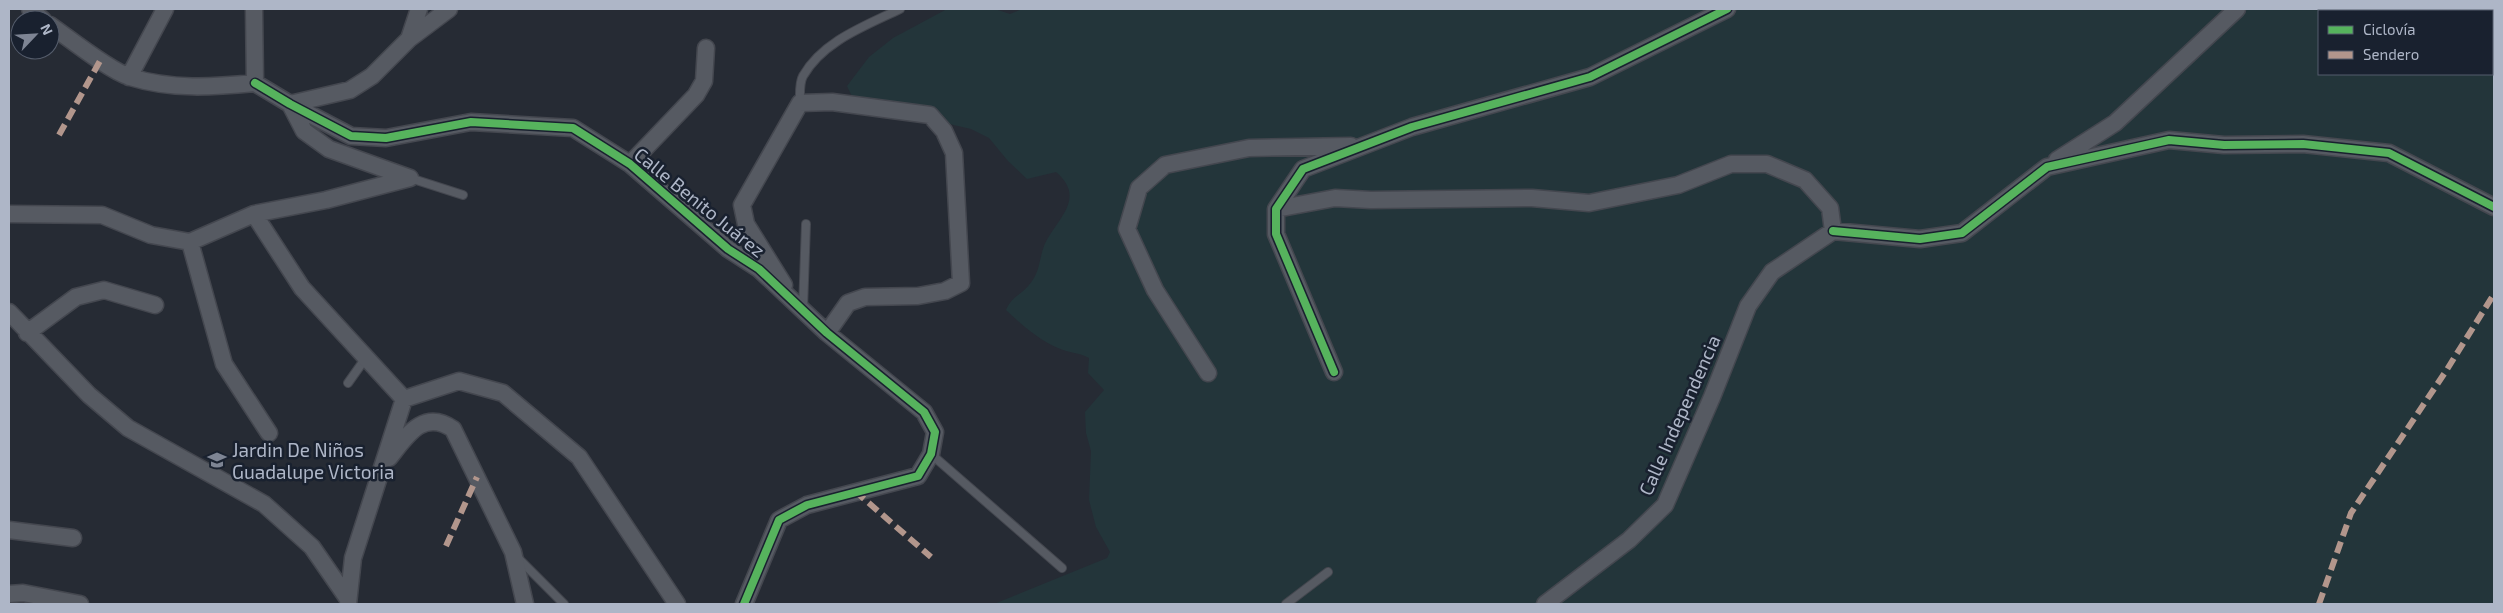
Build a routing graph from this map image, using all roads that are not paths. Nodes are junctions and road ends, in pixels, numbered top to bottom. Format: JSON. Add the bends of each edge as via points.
{"nodes":[{"id":1,"x":165,"y":9,"type":"edge"},
{"id":2,"x":254,"y":9,"type":"edge"},
{"id":3,"x":419,"y":9,"type":"edge"},
{"id":4,"x":449,"y":9,"type":"edge"},
{"id":5,"x":900,"y":9,"type":"edge"},
{"id":6,"x":1727,"y":9,"type":"edge"},
{"id":7,"x":2236,"y":9,"type":"edge"},
{"id":8,"x":60,"y":32,"type":"edge"},
{"id":9,"x":409,"y":39,"type":"junction"},
{"id":10,"x":706,"y":48,"type":"dead end"},
{"id":11,"x":129,"y":77,"type":"junction"},
{"id":12,"x":255,"y":83,"type":"junction"},
{"id":13,"x":800,"y":103,"type":"junction"},
{"id":14,"x":290,"y":104,"type":"junction"},
{"id":15,"x":1363,"y":146,"type":"junction"},
{"id":16,"x":630,"y":164,"type":"junction"},
{"id":17,"x":2047,"y":167,"type":"junction"},
{"id":18,"x":410,"y":178,"type":"junction"},
{"id":19,"x":463,"y":196,"type":"dead end"},
{"id":20,"x":2494,"y":207,"type":"edge"},
{"id":21,"x":1276,"y":208,"type":"junction"},
{"id":22,"x":9,"y":214,"type":"edge"},
{"id":23,"x":254,"y":214,"type":"junction"},
{"id":24,"x":806,"y":224,"type":"dead end"},
{"id":25,"x":1833,"y":231,"type":"junction"},
{"id":26,"x":190,"y":242,"type":"junction"},
{"id":27,"x":155,"y":305,"type":"dead end"},
{"id":28,"x":800,"y":308,"type":"junction"},
{"id":29,"x":9,"y":312,"type":"edge"},
{"id":30,"x":27,"y":333,"type":"junction"},
{"id":31,"x":827,"y":333,"type":"junction"},
{"id":32,"x":365,"y":359,"type":"junction"},
{"id":33,"x":1334,"y":372,"type":"dead end"},
{"id":34,"x":1208,"y":373,"type":"dead end"},
{"id":35,"x":348,"y":383,"type":"dead end"},
{"id":36,"x":404,"y":399,"type":"junction"},
{"id":37,"x":269,"y":433,"type":"dead end"},
{"id":38,"x":932,"y":454,"type":"junction"},
{"id":39,"x":382,"y":468,"type":"junction"},
{"id":40,"x":9,"y":530,"type":"edge"},
{"id":41,"x":73,"y":538,"type":"dead end"},
{"id":42,"x":512,"y":552,"type":"junction"},
{"id":43,"x":1062,"y":568,"type":"dead end"},
{"id":44,"x":1328,"y":572,"type":"dead end"},
{"id":45,"x":9,"y":594,"type":"edge"},
{"id":46,"x":348,"y":602,"type":"edge"},
{"id":47,"x":80,"y":604,"type":"edge"},
{"id":48,"x":525,"y":604,"type":"edge"},
{"id":49,"x":564,"y":604,"type":"edge"},
{"id":50,"x":677,"y":604,"type":"edge"},
{"id":51,"x":744,"y":604,"type":"edge"},
{"id":52,"x":1286,"y":604,"type":"edge"},
{"id":53,"x":1545,"y":604,"type":"edge"}],
"edges":[{"from":1,"to":11,"type":"street"},
{"from":2,"to":12,"type":"street"},
{"from":3,"to":9,"type":"street"},
{"from":4,"to":9,"type":"street"},
{"from":5,"to":13,"type":"lane","via":[[827,47],[802,78]]},
{"from":6,"to":15,"type":"street","via":[[1590,77],[1412,127]]},
{"from":7,"to":17,"type":"street","via":[[2115,123]]},
{"from":8,"to":11,"type":"street"},
{"from":9,"to":14,"type":"street","via":[[372,76],[350,90]]},
{"from":10,"to":16,"type":"street","via":[[704,81],[696,95]]},
{"from":11,"to":12,"type":"street","via":[[171,86],[203,88]]},
{"from":12,"to":14,"type":"street","name":"Calle Benito Juárez"},
{"from":13,"to":28,"type":"street","via":[[742,205],[746,224]]},
{"from":13,"to":31,"type":"street","via":[[832,102],[930,115],[944,131],[954,153],[961,283],[945,291],[918,296],[865,298],[848,303]]},
{"from":14,"to":16,"type":"street","name":"Calle Benito Juárez","via":[[351,136],[386,138],[471,122],[574,128]]},
{"from":14,"to":18,"type":"street","via":[[304,131],[329,149]]},
{"from":15,"to":21,"type":"street","via":[[1303,169]]},
{"from":15,"to":34,"type":"street","via":[[1248,148],[1165,165],[1139,188],[1127,229],[1155,290]]},
{"from":16,"to":28,"type":"street","name":"Calle Benito Juárez","via":[[728,249],[759,269]]},
{"from":17,"to":20,"type":"street","via":[[2169,140],[2224,145],[2303,144],[2388,154]]},
{"from":17,"to":25,"type":"street","via":[[1962,233],[1920,239]]},
{"from":18,"to":19,"type":"lane"},
{"from":18,"to":23,"type":"street","via":[[326,200]]},
{"from":21,"to":25,"type":"street","via":[[1335,198],[1532,198],[1589,203],[1678,185],[1731,164],[1767,164],[1805,180],[1830,208]]},
{"from":21,"to":33,"type":"street","via":[[1276,234]]},
{"from":22,"to":26,"type":"street","via":[[102,215],[151,234]]},
{"from":23,"to":26,"type":"street"},
{"from":23,"to":32,"type":"street","via":[[302,288]]},
{"from":24,"to":28,"type":"lane"},
{"from":25,"to":53,"type":"street","name":"Calle Independencia","via":[[1772,272],[1748,306],[1664,505],[1629,540]]},
{"from":26,"to":37,"type":"street","via":[[224,364]]},
{"from":27,"to":30,"type":"street","via":[[104,290],[76,298]]},
{"from":28,"to":31,"type":"street"},
{"from":29,"to":30,"type":"street"},
{"from":30,"to":46,"type":"street","via":[[128,428],[264,504],[312,547]]},
{"from":31,"to":38,"type":"street","via":[[924,412],[934,432]]},
{"from":32,"to":35,"type":"lane"},
{"from":32,"to":36,"type":"street"},
{"from":36,"to":39,"type":"street"},
{"from":36,"to":50,"type":"street","via":[[459,381],[503,393],[579,457]]},
{"from":38,"to":43,"type":"lane"},
{"from":38,"to":51,"type":"street","via":[[918,476],[807,505],[779,520]]},
{"from":39,"to":42,"type":"street","via":[[413,430],[428,422],[442,421],[453,429]]},
{"from":39,"to":46,"type":"street","via":[[353,558]]},
{"from":40,"to":41,"type":"street"},
{"from":42,"to":48,"type":"street"},
{"from":42,"to":49,"type":"lane"},
{"from":44,"to":52,"type":"lane"},
{"from":45,"to":47,"type":"street","via":[[23,592]]}]}
